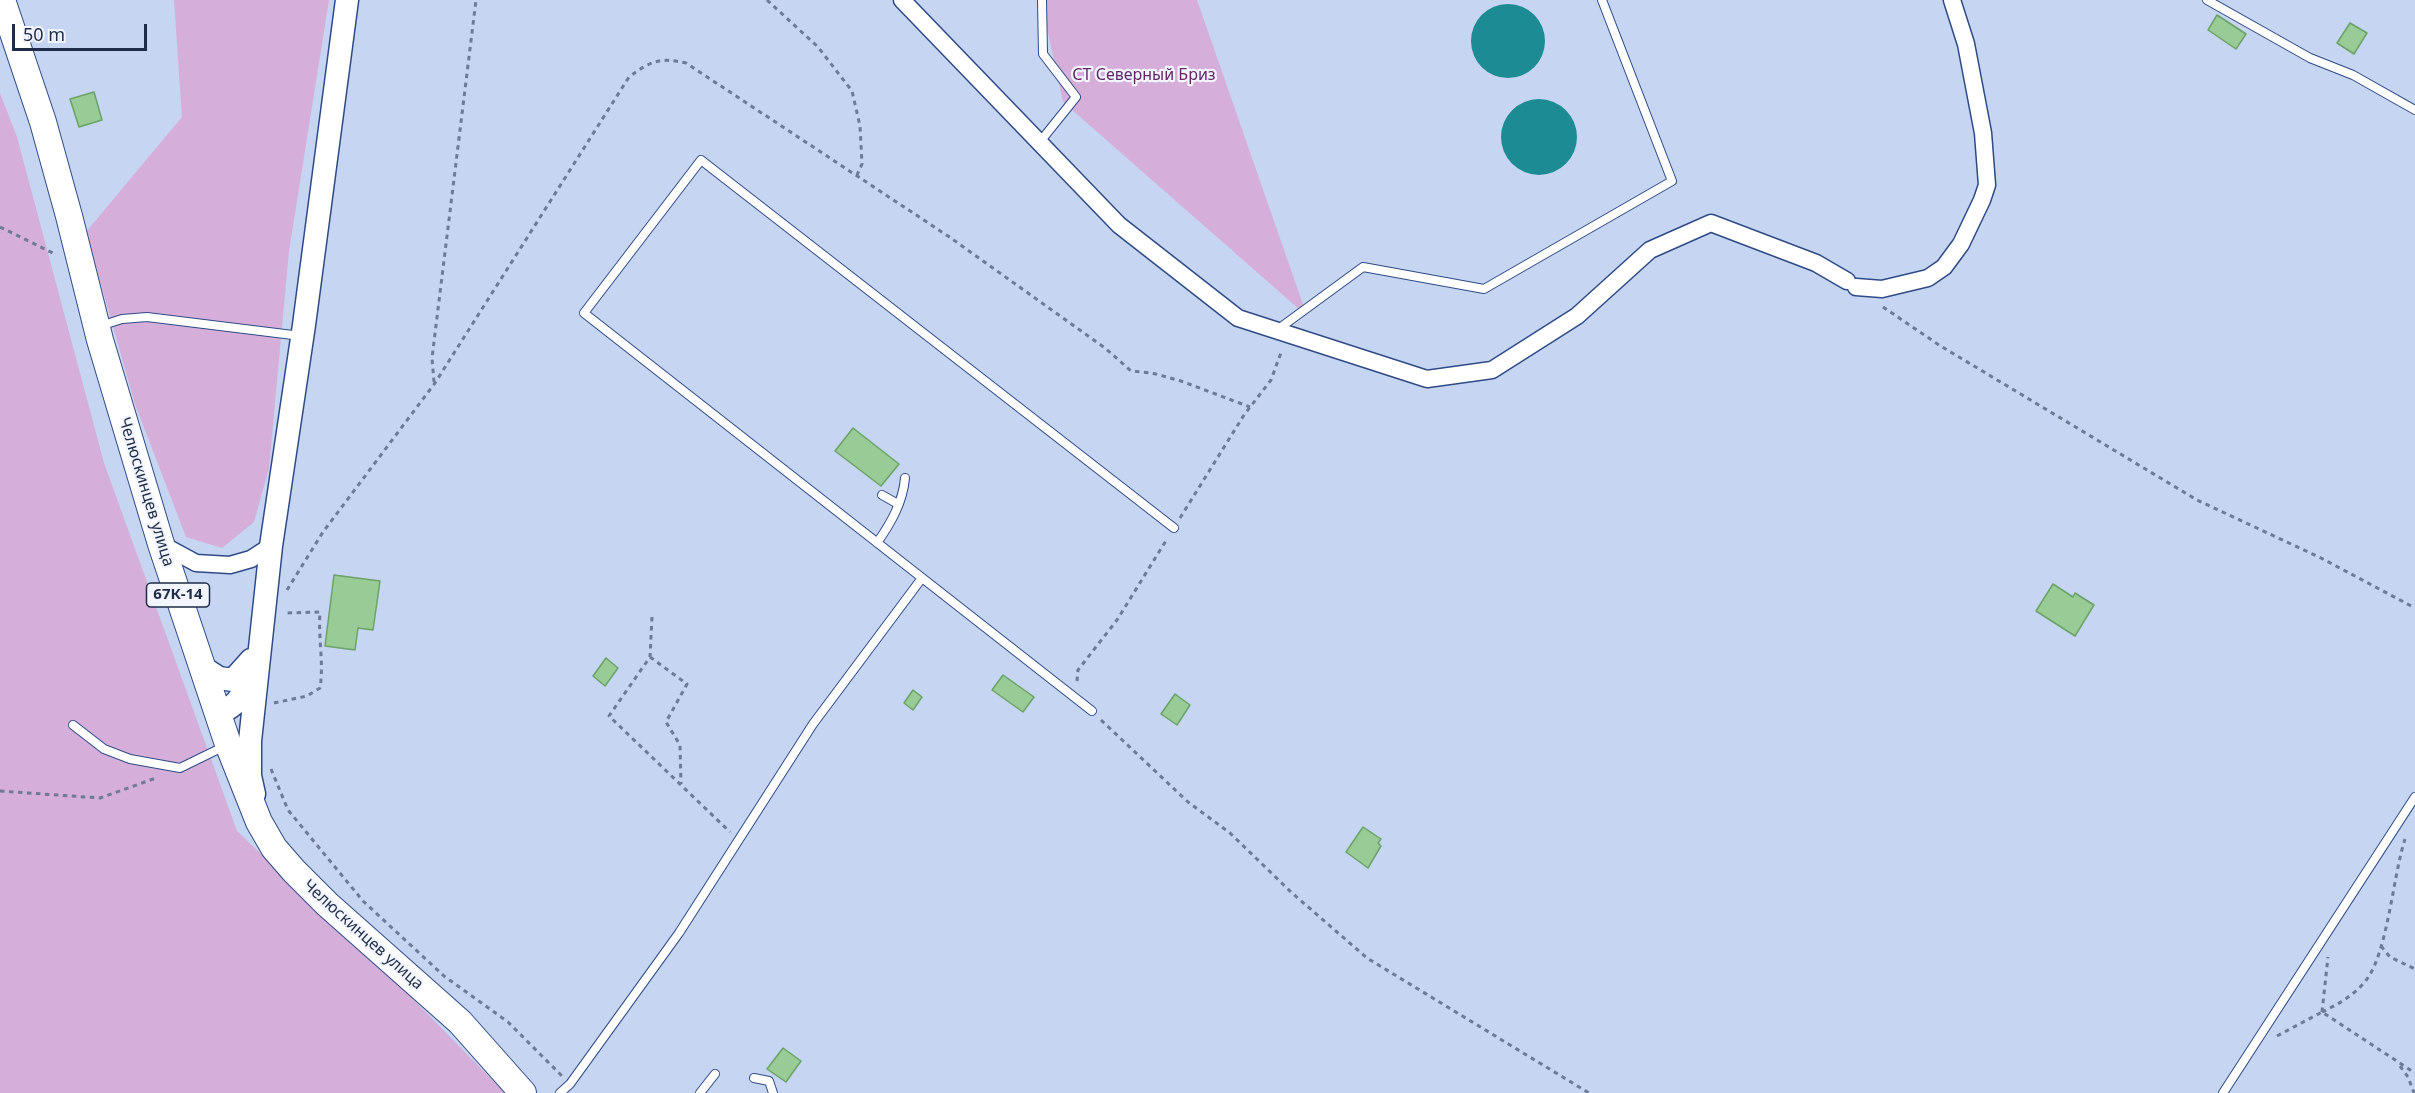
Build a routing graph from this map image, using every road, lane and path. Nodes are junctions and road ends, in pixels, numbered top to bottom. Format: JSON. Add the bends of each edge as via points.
{"nodes":[{"id":1,"x":2,"y":0,"type":"edge"},
{"id":2,"x":347,"y":0,"type":"edge"},
{"id":3,"x":476,"y":0,"type":"edge"},
{"id":4,"x":767,"y":0,"type":"edge"},
{"id":5,"x":902,"y":0,"type":"edge"},
{"id":6,"x":1042,"y":0,"type":"edge"},
{"id":7,"x":1602,"y":0,"type":"edge"},
{"id":8,"x":1953,"y":0,"type":"edge"},
{"id":9,"x":2207,"y":0,"type":"edge"},
{"id":10,"x":2415,"y":110,"type":"edge"},
{"id":11,"x":1039,"y":143,"type":"junction"},
{"id":12,"x":857,"y":175,"type":"junction"},
{"id":13,"x":0,"y":227,"type":"edge"},
{"id":14,"x":81,"y":267,"type":"junction"},
{"id":15,"x":1883,"y":306,"type":"dead end"},
{"id":16,"x":97,"y":327,"type":"junction"},
{"id":17,"x":1282,"y":332,"type":"junction"},
{"id":18,"x":302,"y":336,"type":"junction"},
{"id":19,"x":435,"y":383,"type":"junction"},
{"id":20,"x":1250,"y":407,"type":"junction"},
{"id":21,"x":905,"y":478,"type":"dead end"},
{"id":22,"x":882,"y":495,"type":"dead end"},
{"id":23,"x":898,"y":504,"type":"junction"},
{"id":24,"x":1174,"y":528,"type":"junction"},
{"id":25,"x":877,"y":543,"type":"junction"},
{"id":26,"x":161,"y":544,"type":"junction"},
{"id":27,"x":271,"y":546,"type":"junction"},
{"id":28,"x":922,"y":578,"type":"junction"},
{"id":29,"x":2415,"y":608,"type":"edge"},
{"id":30,"x":263,"y":615,"type":"junction"},
{"id":31,"x":652,"y":617,"type":"dead end"},
{"id":32,"x":260,"y":646,"type":"junction"},
{"id":33,"x":650,"y":657,"type":"junction"},
{"id":34,"x":202,"y":667,"type":"junction"},
{"id":35,"x":254,"y":700,"type":"junction"},
{"id":36,"x":1092,"y":711,"type":"junction"},
{"id":37,"x":218,"y":714,"type":"junction"},
{"id":38,"x":73,"y":724,"type":"dead end"},
{"id":39,"x":228,"y":744,"type":"junction"},
{"id":40,"x":180,"y":768,"type":"junction"},
{"id":41,"x":270,"y":768,"type":"dead end"},
{"id":42,"x":681,"y":784,"type":"junction"},
{"id":43,"x":0,"y":791,"type":"edge"},
{"id":44,"x":2415,"y":797,"type":"edge"},
{"id":45,"x":259,"y":822,"type":"junction"},
{"id":46,"x":2409,"y":831,"type":"dead end"},
{"id":47,"x":738,"y":840,"type":"junction"},
{"id":48,"x":2381,"y":946,"type":"junction"},
{"id":49,"x":2329,"y":952,"type":"dead end"},
{"id":50,"x":2415,"y":969,"type":"edge"},
{"id":51,"x":2322,"y":1012,"type":"junction"},
{"id":52,"x":2271,"y":1044,"type":"dead end"},
{"id":53,"x":2397,"y":1062,"type":"junction"},
{"id":54,"x":2415,"y":1073,"type":"edge"},
{"id":55,"x":715,"y":1074,"type":"dead end"},
{"id":56,"x":754,"y":1078,"type":"dead end"},
{"id":57,"x":570,"y":1084,"type":"junction"},
{"id":58,"x":523,"y":1093,"type":"edge"},
{"id":59,"x":561,"y":1093,"type":"edge"},
{"id":60,"x":700,"y":1093,"type":"edge"},
{"id":61,"x":772,"y":1093,"type":"edge"},
{"id":62,"x":1589,"y":1093,"type":"edge"},
{"id":63,"x":2223,"y":1093,"type":"edge"},
{"id":64,"x":2414,"y":1093,"type":"edge"}],
"edges":[{"from":1,"to":14,"type":"main road","name":"Челюскинцев улица","number":"67К-14","via":[[43,122]]},
{"from":2,"to":18,"type":"main road"},
{"from":3,"to":19,"type":"path","via":[[432,358]]},
{"from":4,"to":12,"type":"path","via":[[818,47],[852,91],[860,126],[862,164]]},
{"from":5,"to":11,"type":"street"},
{"from":6,"to":11,"type":"lane","via":[[1043,54],[1076,97]]},
{"from":7,"to":17,"type":"lane","via":[[1672,181],[1484,289],[1363,267]]},
{"from":8,"to":17,"type":"street","via":[[1983,133],[1987,185],[1961,244],[1944,267],[1928,278],[1882,290],[1852,284],[1816,263],[1711,223],[1650,250],[1577,316],[1492,370],[1427,379]]},
{"from":9,"to":10,"type":"lane","via":[[2310,58],[2353,75]]},
{"from":11,"to":17,"type":"street","via":[[1119,225],[1238,318]]},
{"from":12,"to":19,"type":"path","via":[[686,63],[666,59],[647,65],[629,77]]},
{"from":12,"to":20,"type":"path","via":[[1105,348],[1131,371],[1181,381]]},
{"from":13,"to":14,"type":"path"},
{"from":14,"to":16,"type":"main road","name":"Челюскинцев улица","number":"67К-14"},
{"from":15,"to":29,"type":"path","via":[[1939,345],[2197,500],[2321,558]]},
{"from":16,"to":18,"type":"lane","via":[[147,317]]},
{"from":16,"to":26,"type":"main road","name":"Челюскинцев улица","number":"67К-14"},
{"from":17,"to":20,"type":"path","via":[[1271,380]]},
{"from":18,"to":27,"type":"main road"},
{"from":19,"to":30,"type":"path","via":[[323,532],[277,605]]},
{"from":20,"to":24,"type":"path"},
{"from":21,"to":23,"type":"lane"},
{"from":22,"to":23,"type":"lane"},
{"from":23,"to":25,"type":"lane"},
{"from":24,"to":25,"type":"lane","via":[[701,160],[584,313]]},
{"from":24,"to":36,"type":"path","via":[[1117,620],[1078,670],[1076,692]]},
{"from":25,"to":28,"type":"lane"},
{"from":26,"to":27,"type":"street","via":[[196,563],[230,565]]},
{"from":26,"to":34,"type":"main road","name":"Челюскинцев улица","number":"67К-14"},
{"from":27,"to":30,"type":"main road"},
{"from":28,"to":36,"type":"lane"},
{"from":28,"to":47,"type":"lane","via":[[813,724]]},
{"from":30,"to":32,"type":"main road"},
{"from":30,"to":35,"type":"path","via":[[320,612],[322,671],[320,688],[307,696],[274,703]]},
{"from":31,"to":33,"type":"path"},
{"from":32,"to":34,"type":"main road","via":[[233,680],[219,678]]},
{"from":32,"to":35,"type":"main road"},
{"from":32,"to":37,"type":"main road","via":[[241,700]]},
{"from":33,"to":42,"type":"path","via":[[687,684],[666,722],[680,745]]},
{"from":33,"to":42,"type":"path","via":[[609,716]]},
{"from":34,"to":37,"type":"main road","name":"Челюскинцев улица","number":"67К-14"},
{"from":35,"to":45,"type":"main road","via":[[250,776]]},
{"from":36,"to":62,"type":"path","via":[[1188,801],[1230,833],[1368,958]]},
{"from":37,"to":39,"type":"main road","name":"Челюскинцев улица","number":"67К-14"},
{"from":38,"to":40,"type":"lane","via":[[104,749],[130,759]]},
{"from":39,"to":40,"type":"lane"},
{"from":39,"to":45,"type":"main road","name":"Челюскинцев улица","number":"67К-14"},
{"from":40,"to":43,"type":"path","via":[[100,798]]},
{"from":41,"to":57,"type":"path","via":[[288,810],[363,901],[444,976],[508,1022]]},
{"from":42,"to":47,"type":"path"},
{"from":44,"to":63,"type":"lane"},
{"from":45,"to":58,"type":"main road","name":"Челюскинцев улица","number":"67К-14","via":[[294,871],[460,1022]]},
{"from":46,"to":48,"type":"path","via":[[2397,864]]},
{"from":47,"to":57,"type":"lane","via":[[680,933]]},
{"from":48,"to":50,"type":"path","via":[[2390,957]]},
{"from":48,"to":51,"type":"path","via":[[2364,982],[2343,1001]]},
{"from":49,"to":51,"type":"path"},
{"from":51,"to":52,"type":"path","via":[[2287,1029]]},
{"from":51,"to":53,"type":"path"},
{"from":53,"to":54,"type":"path"},
{"from":53,"to":64,"type":"path"},
{"from":55,"to":60,"type":"lane"},
{"from":56,"to":61,"type":"lane","via":[[769,1081]]},
{"from":57,"to":59,"type":"lane"}]}
